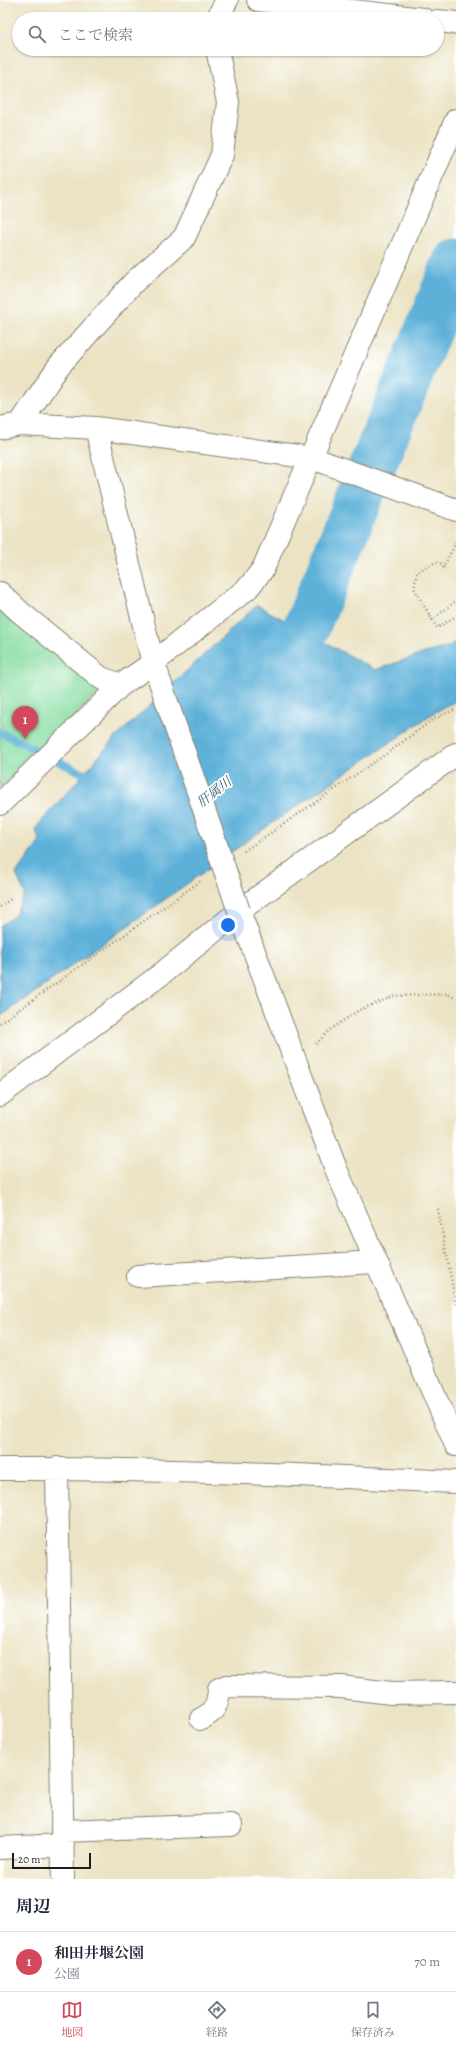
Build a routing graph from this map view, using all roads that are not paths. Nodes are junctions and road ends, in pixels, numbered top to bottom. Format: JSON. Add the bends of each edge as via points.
{"nodes":[{"id":1,"x":227,"y":0,"type":"edge"},
{"id":2,"x":258,"y":0,"type":"edge"},
{"id":3,"x":221,"y":12,"type":"edge"},
{"id":4,"x":362,"y":12,"type":"edge"},
{"id":5,"x":444,"y":22,"type":"edge"},
{"id":6,"x":456,"y":23,"type":"edge"},
{"id":7,"x":218,"y":56,"type":"edge"},
{"id":8,"x":456,"y":120,"type":"edge"},
{"id":9,"x":10,"y":426,"type":"edge"},
{"id":10,"x":96,"y":428,"type":"junction"},
{"id":11,"x":312,"y":458,"type":"junction"},
{"id":12,"x":449,"y":503,"type":"edge"},
{"id":13,"x":0,"y":593,"type":"edge"},
{"id":14,"x":156,"y":671,"type":"junction"},
{"id":15,"x":121,"y":685,"type":"junction"},
{"id":16,"x":456,"y":754,"type":"edge"},
{"id":17,"x":0,"y":804,"type":"edge"},
{"id":18,"x":239,"y":911,"type":"junction"},
{"id":19,"x":0,"y":1095,"type":"edge"},
{"id":20,"x":376,"y":1262,"type":"junction"},
{"id":21,"x":138,"y":1276,"type":"dead end"},
{"id":22,"x":456,"y":1445,"type":"edge"},
{"id":23,"x":57,"y":1468,"type":"junction"},
{"id":24,"x":0,"y":1469,"type":"edge"},
{"id":25,"x":456,"y":1482,"type":"edge"},
{"id":26,"x":456,"y":1692,"type":"edge"},
{"id":27,"x":201,"y":1719,"type":"dead end"},
{"id":28,"x":231,"y":1825,"type":"dead end"},
{"id":29,"x":63,"y":1838,"type":"junction"},
{"id":30,"x":0,"y":1848,"type":"edge"},
{"id":31,"x":63,"y":1879,"type":"edge"}],
"edges":[{"from":1,"to":3,"type":"street"},
{"from":2,"to":4,"type":"street"},
{"from":5,"to":6,"type":"street"},
{"from":7,"to":9,"type":"street","via":[[228,102],[222,155],[184,238],[134,282],[58,367]]},
{"from":8,"to":11,"type":"street"},
{"from":9,"to":10,"type":"street"},
{"from":10,"to":11,"type":"street"},
{"from":10,"to":14,"type":"street"},
{"from":11,"to":12,"type":"street"},
{"from":11,"to":14,"type":"street","via":[[263,569],[248,588]]},
{"from":13,"to":15,"type":"street","via":[[101,678]]},
{"from":14,"to":15,"type":"street"},
{"from":14,"to":18,"type":"street","bridge":true},
{"from":15,"to":17,"type":"street"},
{"from":16,"to":18,"type":"street"},
{"from":18,"to":19,"type":"street","via":[[160,975]]},
{"from":18,"to":20,"type":"street","via":[[336,1169]]},
{"from":20,"to":21,"type":"street"},
{"from":20,"to":22,"type":"street"},
{"from":23,"to":24,"type":"street"},
{"from":23,"to":25,"type":"street"},
{"from":23,"to":29,"type":"street"},
{"from":26,"to":27,"type":"street","via":[[391,1693],[341,1687],[226,1686],[219,1690],[218,1704],[210,1714]]},
{"from":28,"to":29,"type":"street"},
{"from":29,"to":30,"type":"street"},
{"from":29,"to":31,"type":"street"}]}
